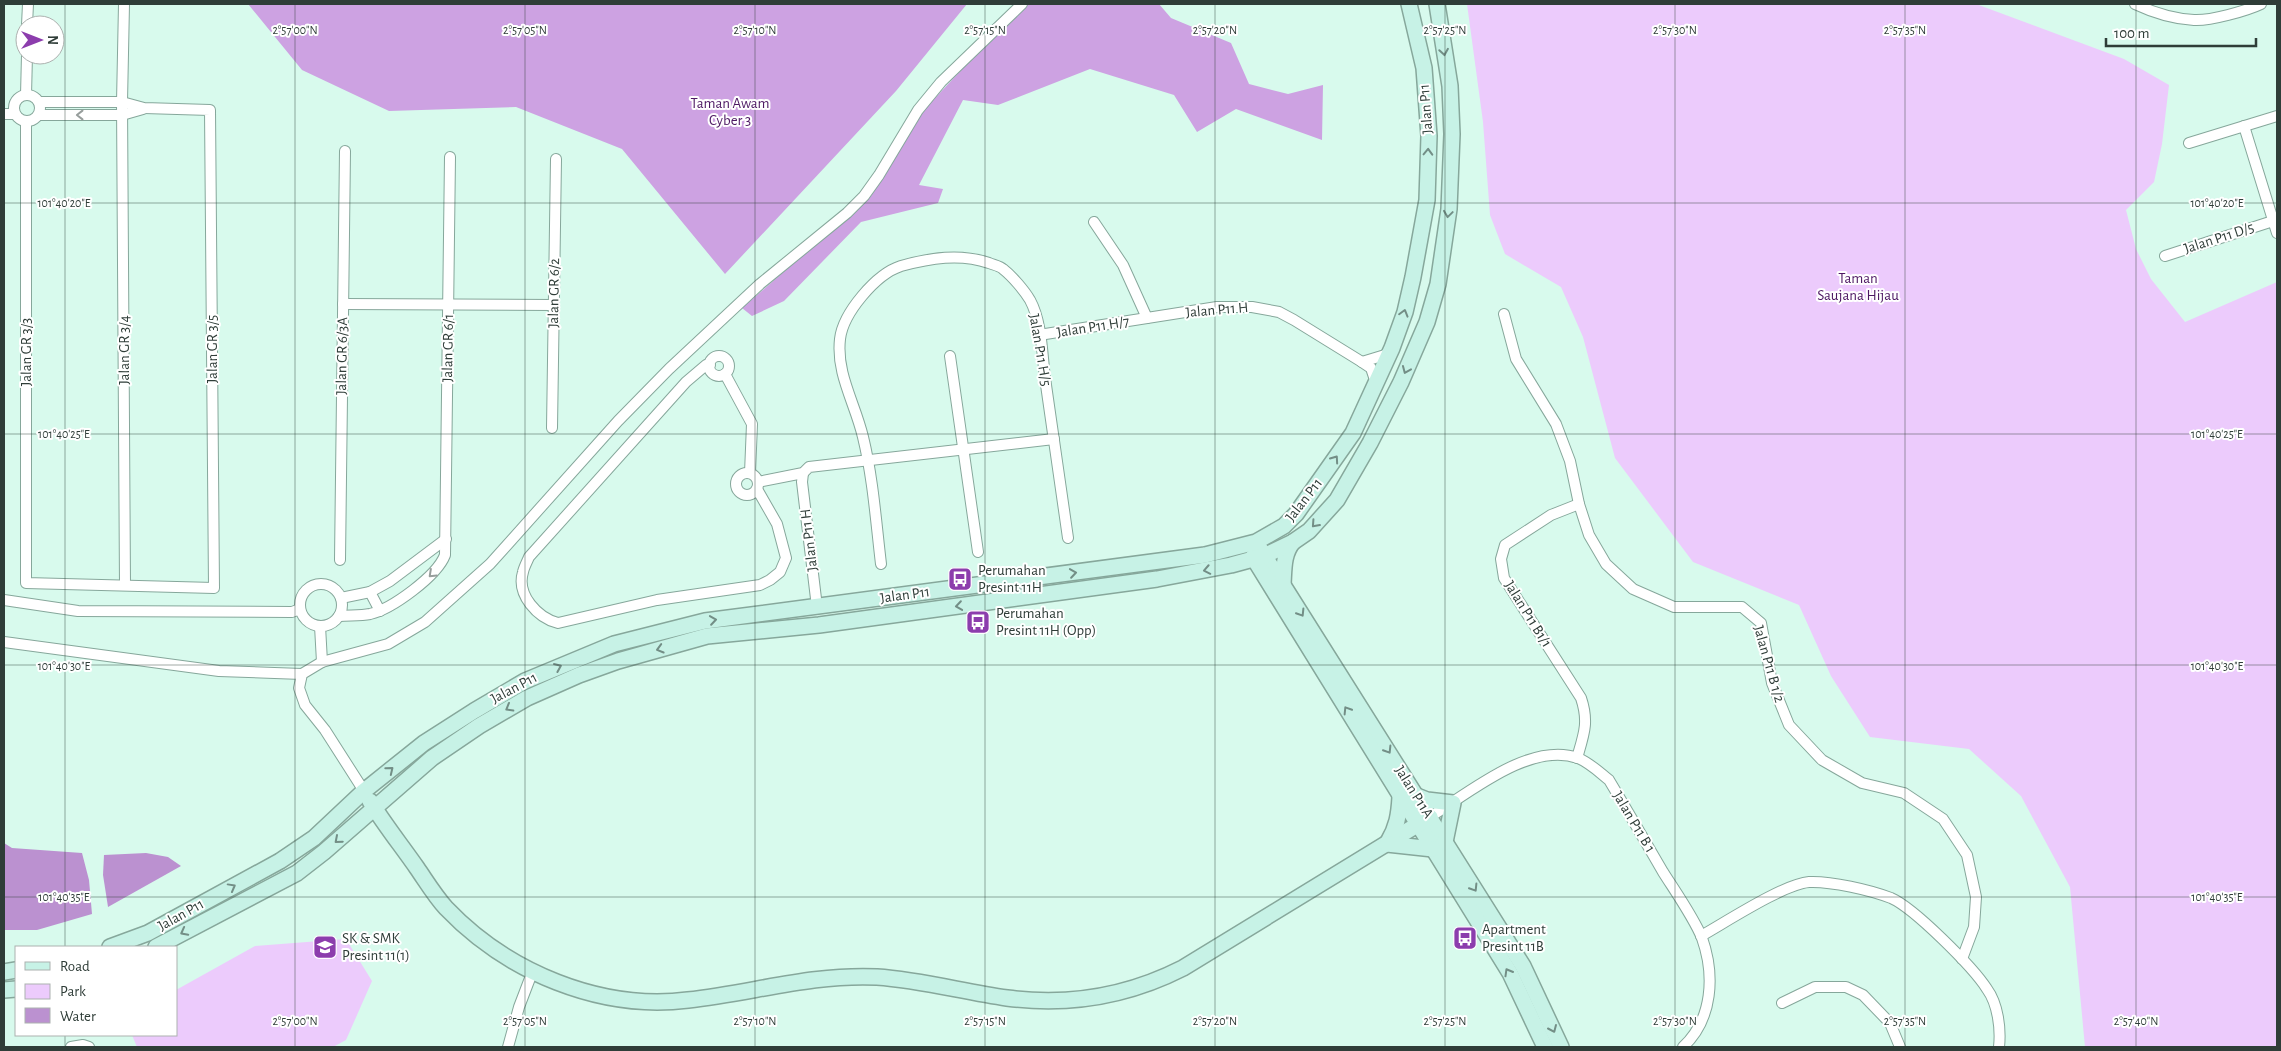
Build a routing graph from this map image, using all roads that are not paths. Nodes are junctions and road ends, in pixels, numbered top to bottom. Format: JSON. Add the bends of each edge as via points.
{"nodes":[{"id":1,"x":124,"y":4,"type":"edge"},
{"id":2,"x":1022,"y":4,"type":"edge"},
{"id":3,"x":1408,"y":4,"type":"edge"},
{"id":4,"x":1437,"y":4,"type":"edge"},
{"id":5,"x":2135,"y":4,"type":"edge"},
{"id":6,"x":2262,"y":4,"type":"edge"},
{"id":7,"x":27,"y":65,"type":"edge"},
{"id":8,"x":26,"y":95,"type":"junction"},
{"id":9,"x":4,"y":102,"type":"edge"},
{"id":10,"x":39,"y":102,"type":"junction"},
{"id":11,"x":122,"y":102,"type":"junction"},
{"id":12,"x":15,"y":103,"type":"junction"},
{"id":13,"x":144,"y":108,"type":"junction"},
{"id":14,"x":4,"y":114,"type":"edge"},
{"id":15,"x":15,"y":114,"type":"junction"},
{"id":16,"x":39,"y":115,"type":"junction"},
{"id":17,"x":122,"y":115,"type":"junction"},
{"id":18,"x":2277,"y":116,"type":"edge"},
{"id":19,"x":26,"y":121,"type":"junction"},
{"id":20,"x":2244,"y":126,"type":"junction"},
{"id":21,"x":2188,"y":143,"type":"dead end"},
{"id":22,"x":345,"y":151,"type":"dead end"},
{"id":23,"x":450,"y":157,"type":"dead end"},
{"id":24,"x":556,"y":159,"type":"dead end"},
{"id":25,"x":2273,"y":221,"type":"junction"},
{"id":26,"x":1094,"y":222,"type":"dead end"},
{"id":27,"x":2277,"y":233,"type":"edge"},
{"id":28,"x":2165,"y":256,"type":"dead end"},
{"id":29,"x":343,"y":304,"type":"junction"},
{"id":30,"x":448,"y":305,"type":"junction"},
{"id":31,"x":554,"y":305,"type":"junction"},
{"id":32,"x":1504,"y":314,"type":"dead end"},
{"id":33,"x":1147,"y":318,"type":"junction"},
{"id":34,"x":1039,"y":335,"type":"junction"},
{"id":35,"x":1392,"y":348,"type":"junction"},
{"id":36,"x":950,"y":356,"type":"dead end"},
{"id":37,"x":1362,"y":362,"type":"junction"},
{"id":38,"x":710,"y":365,"type":"junction"},
{"id":39,"x":725,"y":374,"type":"junction"},
{"id":40,"x":1376,"y":387,"type":"junction"},
{"id":41,"x":552,"y":428,"type":"dead end"},
{"id":42,"x":1054,"y":439,"type":"junction"},
{"id":43,"x":963,"y":449,"type":"junction"},
{"id":44,"x":868,"y":459,"type":"junction"},
{"id":45,"x":750,"y":473,"type":"junction"},
{"id":46,"x":803,"y":473,"type":"junction"},
{"id":47,"x":757,"y":485,"type":"junction"},
{"id":48,"x":1578,"y":504,"type":"junction"},
{"id":49,"x":1068,"y":538,"type":"dead end"},
{"id":50,"x":446,"y":539,"type":"junction"},
{"id":51,"x":1293,"y":542,"type":"junction"},
{"id":52,"x":1251,"y":543,"type":"junction"},
{"id":53,"x":978,"y":552,"type":"dead end"},
{"id":54,"x":1259,"y":558,"type":"junction"},
{"id":55,"x":340,"y":560,"type":"dead end"},
{"id":56,"x":881,"y":564,"type":"dead end"},
{"id":57,"x":1283,"y":584,"type":"junction"},
{"id":58,"x":125,"y":585,"type":"junction"},
{"id":59,"x":370,"y":592,"type":"junction"},
{"id":60,"x":341,"y":598,"type":"junction"},
{"id":61,"x":4,"y":600,"type":"edge"},
{"id":62,"x":817,"y":607,"type":"junction"},
{"id":63,"x":300,"y":609,"type":"junction"},
{"id":64,"x":380,"y":611,"type":"junction"},
{"id":65,"x":339,"y":616,"type":"junction"},
{"id":66,"x":842,"y":622,"type":"junction"},
{"id":67,"x":320,"y":626,"type":"junction"},
{"id":68,"x":794,"y":627,"type":"junction"},
{"id":69,"x":4,"y":642,"type":"edge"},
{"id":70,"x":322,"y":662,"type":"junction"},
{"id":71,"x":302,"y":674,"type":"junction"},
{"id":72,"x":1577,"y":758,"type":"junction"},
{"id":73,"x":364,"y":791,"type":"junction"},
{"id":74,"x":1417,"y":796,"type":"junction"},
{"id":75,"x":1400,"y":797,"type":"junction"},
{"id":76,"x":1453,"y":803,"type":"junction"},
{"id":77,"x":374,"y":808,"type":"junction"},
{"id":78,"x":1424,"y":821,"type":"junction"},
{"id":79,"x":1387,"y":844,"type":"junction"},
{"id":80,"x":1439,"y":845,"type":"junction"},
{"id":81,"x":1701,"y":936,"type":"junction"},
{"id":82,"x":113,"y":946,"type":"edge"},
{"id":83,"x":158,"y":946,"type":"edge"},
{"id":84,"x":1962,"y":958,"type":"junction"},
{"id":85,"x":532,"y":972,"type":"junction"},
{"id":86,"x":1782,"y":1002,"type":"dead end"},
{"id":87,"x":71,"y":1047,"type":"edge"},
{"id":88,"x":89,"y":1047,"type":"edge"},
{"id":89,"x":508,"y":1047,"type":"edge"},
{"id":90,"x":1545,"y":1047,"type":"edge"},
{"id":91,"x":1561,"y":1047,"type":"edge"},
{"id":92,"x":1683,"y":1047,"type":"edge"},
{"id":93,"x":1900,"y":1047,"type":"edge"},
{"id":94,"x":1999,"y":1047,"type":"edge"}],
"edges":[{"from":1,"to":11,"type":"street"},
{"from":2,"to":70,"type":"street","via":[[941,82],[918,110],[864,196],[760,284],[669,369],[490,564],[425,622],[395,640]]},
{"from":35,"to":3,"type":"main road","name":"Jalan P11","one_way":true,"via":[[1413,277],[1427,200],[1429,136],[1424,68]]},
{"from":4,"to":51,"type":"main road","name":"Jalan P11","one_way":true,"via":[[1450,86],[1452,134],[1449,208],[1438,284],[1427,322],[1370,443],[1337,500],[1309,531]]},
{"from":5,"to":6,"type":"street","via":[[2195,20],[2241,12]]},
{"from":7,"to":8,"type":"street"},
{"from":8,"to":10,"type":"street"},
{"from":8,"to":12,"type":"street"},
{"from":9,"to":12,"type":"street"},
{"from":10,"to":11,"type":"street"},
{"from":10,"to":16,"type":"street"},
{"from":11,"to":13,"type":"street"},
{"from":11,"to":17,"type":"street","name":"Jalan GR 3/4"},
{"from":12,"to":15,"type":"street"},
{"from":13,"to":17,"type":"street"},
{"from":13,"to":58,"type":"street","name":"Jalan GR 3/5","via":[[210,110],[214,588]]},
{"from":14,"to":15,"type":"street"},
{"from":15,"to":19,"type":"street"},
{"from":17,"to":16,"type":"street","one_way":true},
{"from":16,"to":19,"type":"street"},
{"from":17,"to":58,"type":"street","name":"Jalan GR 3/4"},
{"from":18,"to":20,"type":"street"},
{"from":19,"to":58,"type":"street","name":"Jalan GR 3/3","via":[[26,583]]},
{"from":20,"to":21,"type":"street"},
{"from":20,"to":25,"type":"street"},
{"from":22,"to":29,"type":"street","name":"Jalan GR 6/3A"},
{"from":23,"to":30,"type":"street","name":"Jalan GR 6/1"},
{"from":24,"to":31,"type":"street","name":"Jalan GR 6/2"},
{"from":25,"to":27,"type":"street"},
{"from":25,"to":28,"type":"street","name":"Jalan P11 D/5"},
{"from":26,"to":33,"type":"street","via":[[1123,265]]},
{"from":29,"to":30,"type":"street"},
{"from":29,"to":55,"type":"street","name":"Jalan GR 6/3A"},
{"from":30,"to":31,"type":"street"},
{"from":30,"to":50,"type":"street","name":"Jalan GR 6/1"},
{"from":31,"to":41,"type":"street","name":"Jalan GR 6/2"},
{"from":32,"to":48,"type":"street","name":"Jalan P11 B 1/2","via":[[1516,359],[1556,424],[1570,460]]},
{"from":33,"to":34,"type":"street","name":"Jalan P11 H/7"},
{"from":33,"to":37,"type":"street","name":"Jalan P11 H","via":[[1217,307],[1252,307],[1279,312]]},
{"from":34,"to":42,"type":"street","name":"Jalan P11 H/5"},
{"from":34,"to":44,"type":"street","name":"Jalan P11 H/5","via":[[1030,300],[1002,268],[978,259],[945,256],[923,260],[897,267],[880,278],[849,314],[840,337],[842,377],[858,418]]},
{"from":35,"to":37,"type":"street","via":[[1384,355]]},
{"from":35,"to":40,"type":"main road","name":"Jalan P11"},
{"from":36,"to":43,"type":"street"},
{"from":37,"to":40,"type":"street","name":"Jalan P11 H","via":[[1375,375]]},
{"from":38,"to":39,"type":"street","via":[[714,375]]},
{"from":38,"to":39,"type":"street","via":[[717,357],[724,358],[729,364]]},
{"from":38,"to":47,"type":"street","via":[[686,382],[530,557],[522,574],[522,590],[533,608],[547,620],[558,623],[656,600],[760,585],[780,572],[786,558],[777,524]]},
{"from":39,"to":45,"type":"street","via":[[752,424]]},
{"from":52,"to":40,"type":"main road","name":"Jalan P11","one_way":true,"via":[[1284,526],[1296,514],[1353,433]]},
{"from":42,"to":43,"type":"street"},
{"from":42,"to":49,"type":"street","name":"Jalan P11 H/5"},
{"from":43,"to":44,"type":"street"},
{"from":43,"to":53,"type":"street"},
{"from":44,"to":46,"type":"street","via":[[809,467]]},
{"from":44,"to":56,"type":"street","name":"Jalan P11 H/5"},
{"from":45,"to":47,"type":"street"},
{"from":45,"to":47,"type":"street","via":[[739,475],[736,486],[740,493],[747,495]]},
{"from":46,"to":47,"type":"street"},
{"from":46,"to":62,"type":"street","name":"Jalan P11 H"},
{"from":48,"to":72,"type":"street","name":"Jalan P11 B1/1","via":[[1551,516],[1505,545],[1501,559],[1504,578],[1581,698],[1586,730]]},
{"from":48,"to":84,"type":"street","name":"Jalan P11 B 1/2","via":[[1589,535],[1606,564],[1633,589],[1674,607],[1742,607],[1761,623],[1772,682],[1789,725],[1822,760],[1862,783],[1904,793],[1943,819],[1967,855],[1976,897],[1974,927]]},
{"from":50,"to":59,"type":"street"},
{"from":50,"to":64,"type":"street","name":"Jalan GR 6/1","one_way":true,"via":[[441,565],[430,577]]},
{"from":51,"to":54,"type":"main road","name":"Jalan P11"},
{"from":51,"to":57,"type":"main road","via":[[1287,549]]},
{"from":52,"to":54,"type":"main road","name":"Jalan P11A"},
{"from":62,"to":52,"type":"main road","name":"Jalan P11","one_way":true,"via":[[1205,555]]},
{"from":54,"to":57,"type":"main road","name":"Jalan P11A"},
{"from":54,"to":66,"type":"main road","name":"Jalan P11","one_way":true,"via":[[1157,579]]},
{"from":75,"to":54,"type":"main road","name":"Jalan P11A","one_way":true},
{"from":57,"to":74,"type":"main road","name":"Jalan P11A","one_way":true},
{"from":59,"to":60,"type":"street"},
{"from":59,"to":64,"type":"street"},
{"from":60,"to":63,"type":"street","via":[[332,587],[319,584],[302,595]]},
{"from":60,"to":65,"type":"street"},
{"from":61,"to":63,"type":"street","via":[[78,611],[292,612]]},
{"from":62,"to":66,"type":"main road"},
{"from":62,"to":68,"type":"main road"},
{"from":73,"to":62,"type":"main road","name":"Jalan P11","one_way":true,"via":[[424,743],[474,710],[525,681],[576,659],[614,644],[705,621]]},
{"from":63,"to":67,"type":"street","via":[[307,621]]},
{"from":64,"to":65,"type":"street"},
{"from":65,"to":67,"type":"street","via":[[330,624]]},
{"from":66,"to":68,"type":"main road","name":"Jalan P11"},
{"from":67,"to":70,"type":"street"},
{"from":68,"to":77,"type":"main road","name":"Jalan P11","one_way":true,"via":[[707,636],[618,661],[571,679],[527,698],[479,726],[432,758]]},
{"from":69,"to":71,"type":"street","via":[[220,671]]},
{"from":70,"to":71,"type":"street"},
{"from":71,"to":73,"type":"street","via":[[299,688],[305,705]]},
{"from":72,"to":76,"type":"street","name":"Jalan P11 B 1","via":[[1544,755],[1526,760]]},
{"from":72,"to":81,"type":"street","name":"Jalan P11 B 1","via":[[1609,780]]},
{"from":73,"to":77,"type":"main road"},
{"from":82,"to":73,"type":"main road","name":"Jalan P11","one_way":true,"via":[[148,933],[280,861],[314,838]]},
{"from":74,"to":76,"type":"main road"},
{"from":74,"to":78,"type":"main road","name":"Jalan P11A"},
{"from":75,"to":78,"type":"main road","name":"Jalan P11A"},
{"from":75,"to":79,"type":"main road","via":[[1396,828]]},
{"from":76,"to":78,"type":"street","name":"Jalan P11 B 1"},
{"from":76,"to":80,"type":"main road"},
{"from":77,"to":83,"type":"main road","name":"Jalan P11","one_way":true,"via":[[297,873]]},
{"from":77,"to":85,"type":"main road","via":[[445,907],[475,935]]},
{"from":78,"to":79,"type":"main road"},
{"from":78,"to":80,"type":"main road","name":"Jalan P11A"},
{"from":79,"to":80,"type":"main road"},
{"from":79,"to":85,"type":"main road","via":[[1171,974],[1108,996],[1041,1001],[917,981],[837,977],[800,980],[685,1001],[634,1001],[558,984]]},
{"from":90,"to":80,"type":"main road","name":"Jalan P11A","one_way":true,"via":[[1510,973]]},
{"from":80,"to":91,"type":"main road","name":"Jalan P11A","one_way":true,"via":[[1523,966]]},
{"from":81,"to":84,"type":"street","via":[[1782,891],[1808,882],[1834,883],[1891,898],[1908,909]]},
{"from":81,"to":92,"type":"street","name":"Jalan P11 B 1","via":[[1710,968],[1709,998],[1702,1021]]},
{"from":84,"to":94,"type":"street","via":[[1988,990],[1997,1014]]},
{"from":85,"to":89,"type":"street"},
{"from":86,"to":93,"type":"street","via":[[1815,987],[1846,987],[1863,995],[1890,1023]]},
{"from":87,"to":88,"type":"street"}]}
